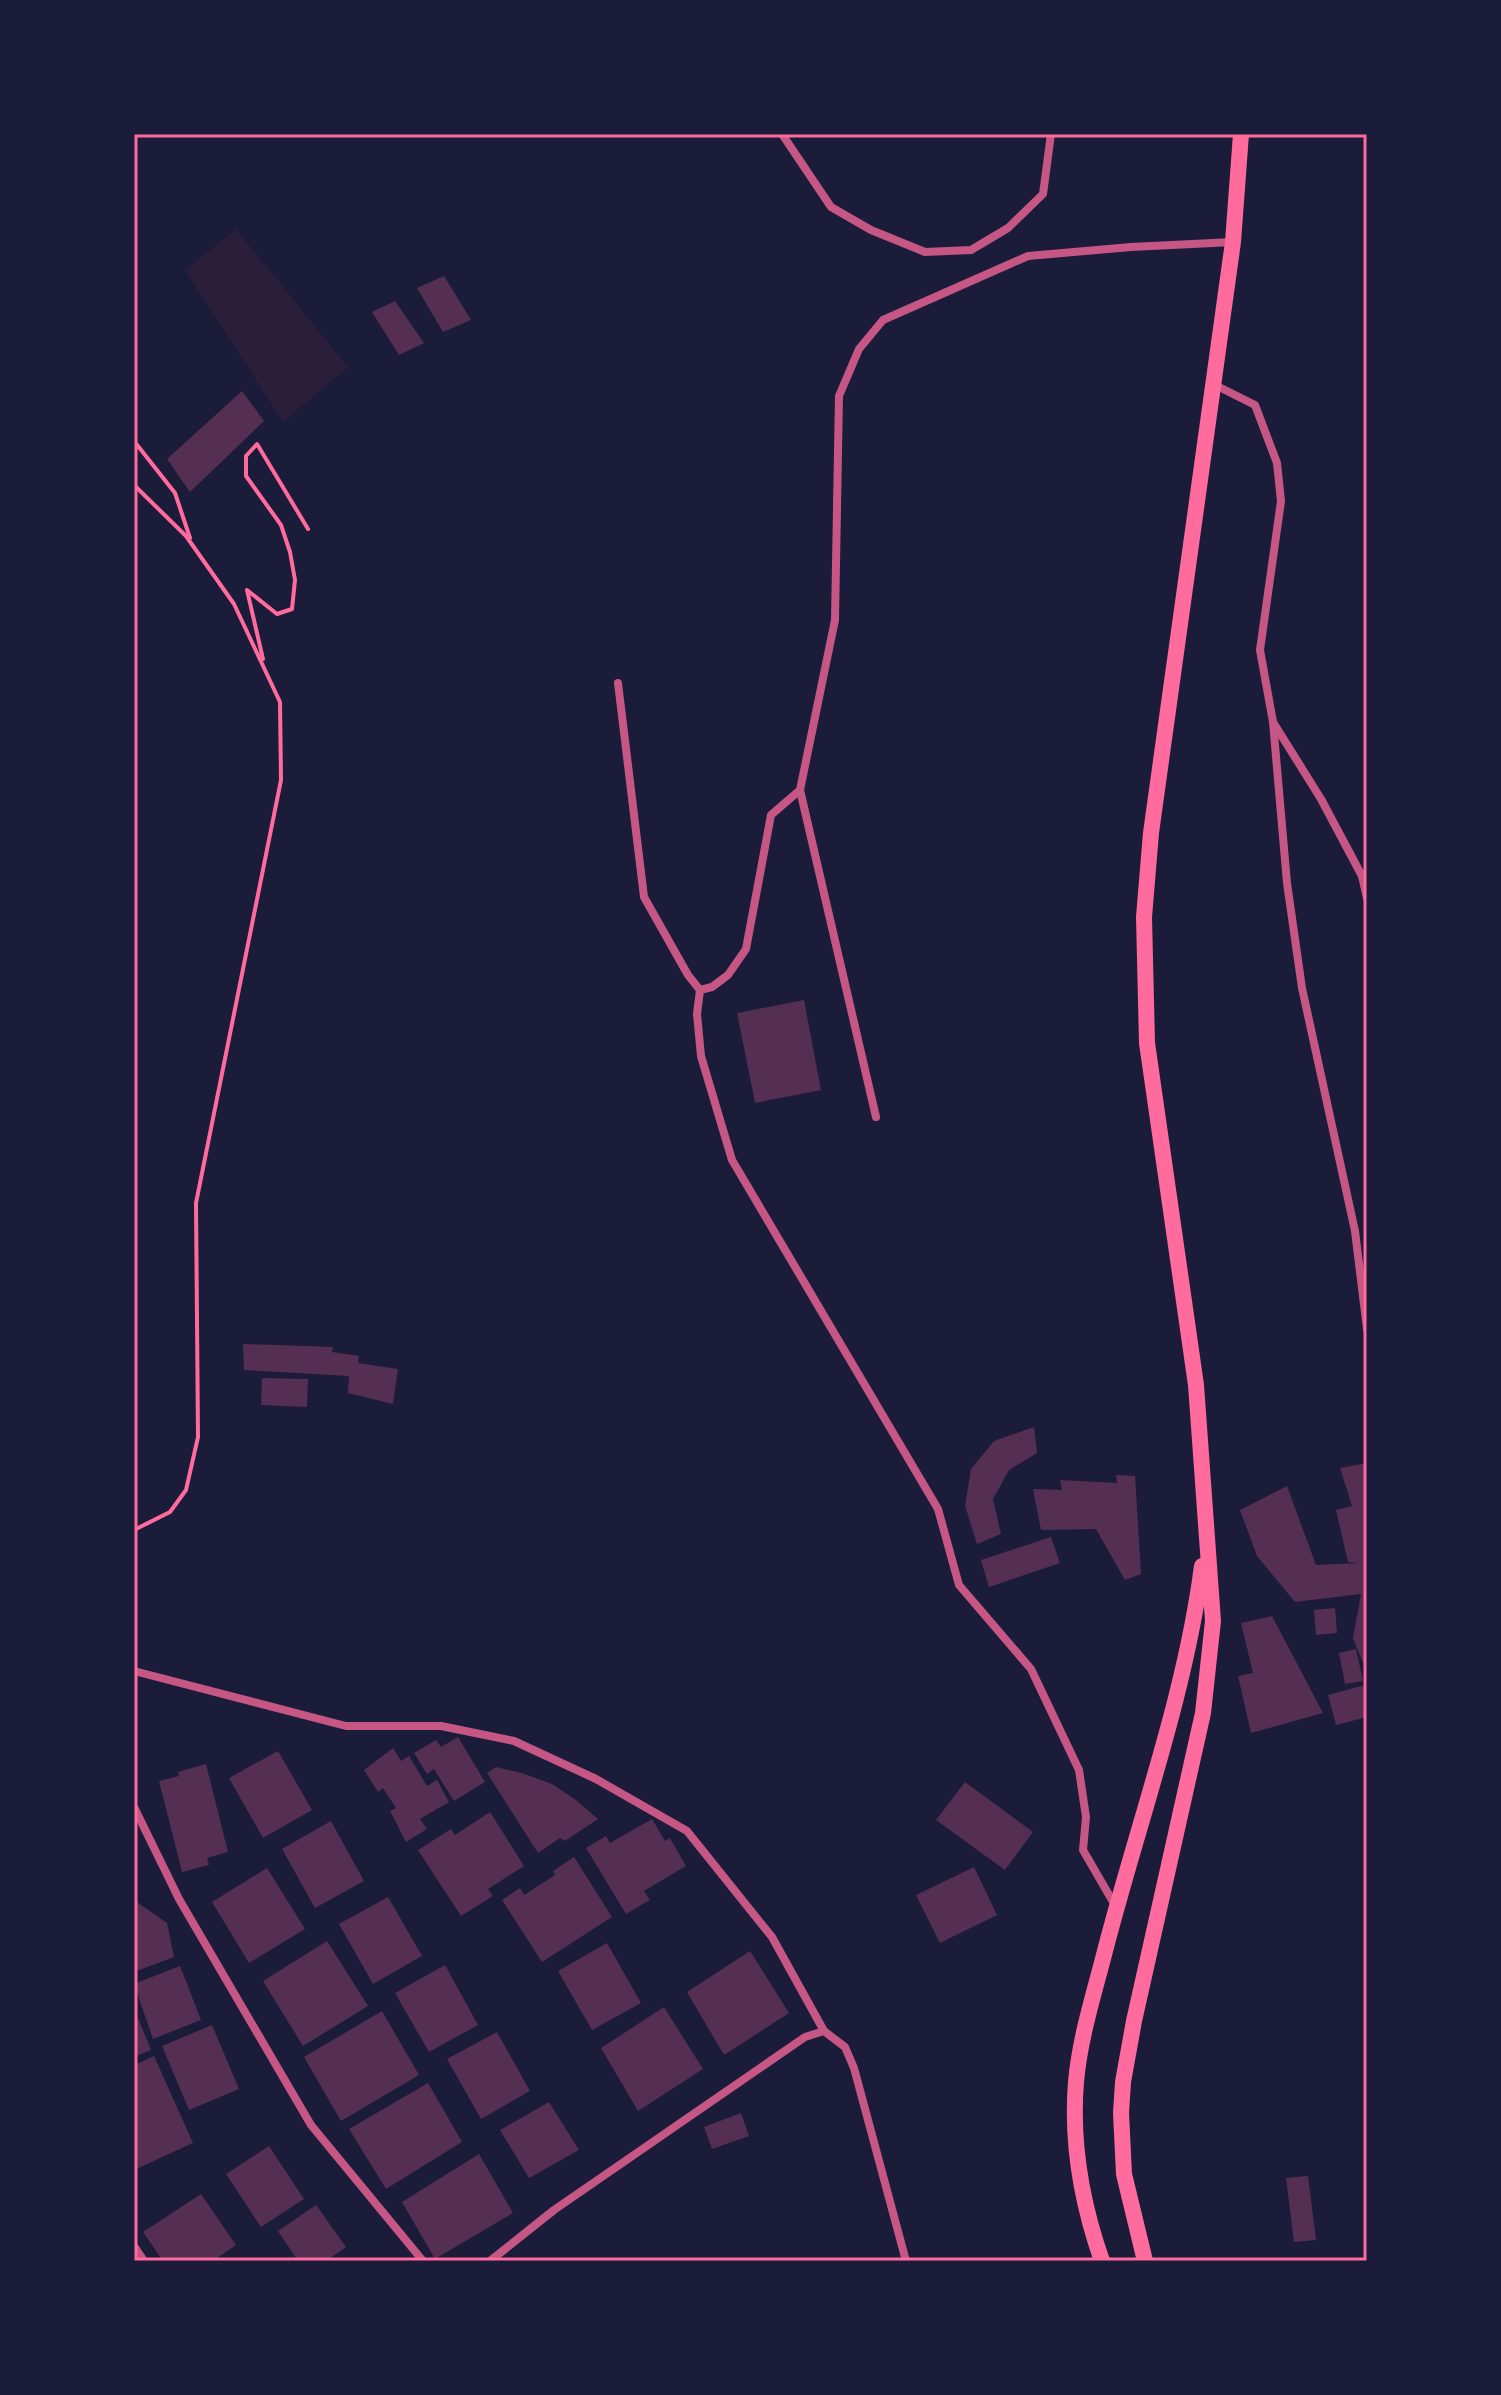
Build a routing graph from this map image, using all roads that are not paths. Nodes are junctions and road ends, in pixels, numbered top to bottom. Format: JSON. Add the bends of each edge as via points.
{"nodes":[{"id":1,"x":782,"y":134,"type":"edge"},
{"id":2,"x":1051,"y":134,"type":"edge"},
{"id":3,"x":1241,"y":134,"type":"edge"},
{"id":4,"x":1233,"y":242,"type":"junction"},
{"id":5,"x":1213,"y":384,"type":"junction"},
{"id":6,"x":618,"y":683,"type":"dead end"},
{"id":7,"x":1273,"y":722,"type":"junction"},
{"id":8,"x":800,"y":790,"type":"junction"},
{"id":9,"x":1367,"y":898,"type":"edge"},
{"id":10,"x":700,"y":990,"type":"junction"},
{"id":11,"x":876,"y":1117,"type":"dead end"},
{"id":12,"x":1367,"y":1329,"type":"edge"},
{"id":13,"x":1205,"y":1540,"type":"junction"},
{"id":14,"x":134,"y":1671,"type":"edge"},
{"id":15,"x":134,"y":1807,"type":"edge"},
{"id":16,"x":1116,"y":1907,"type":"junction"},
{"id":17,"x":824,"y":2031,"type":"junction"},
{"id":18,"x":134,"y":2246,"type":"edge"},
{"id":19,"x":144,"y":2261,"type":"edge"},
{"id":20,"x":423,"y":2261,"type":"edge"},
{"id":21,"x":490,"y":2261,"type":"edge"},
{"id":22,"x":906,"y":2261,"type":"edge"},
{"id":23,"x":1102,"y":2261,"type":"edge"},
{"id":24,"x":1145,"y":2261,"type":"edge"}],
"edges":[{"from":1,"to":2,"type":"street","via":[[831,207],[925,252],[971,250],[1008,228],[1043,194]]},
{"from":3,"to":4,"type":"main road"},
{"from":4,"to":5,"type":"main road"},
{"from":4,"to":8,"type":"street","via":[[1028,256],[883,320],[859,349],[839,396],[835,620]]},
{"from":5,"to":7,"type":"street","via":[[1255,405],[1277,463],[1281,501],[1260,650]]},
{"from":5,"to":13,"type":"main road","via":[[1151,833],[1143,959],[1152,1085],[1196,1385]]},
{"from":6,"to":10,"type":"street","via":[[644,897]]},
{"from":7,"to":9,"type":"street","via":[[1321,799],[1362,876]]},
{"from":7,"to":12,"type":"street","via":[[1302,988],[1355,1231]]},
{"from":8,"to":10,"type":"street","via":[[771,815],[746,949],[728,975]]},
{"from":8,"to":11,"type":"street"},
{"from":10,"to":16,"type":"street","via":[[701,1056],[732,1160],[938,1509],[959,1585],[1031,1669],[1079,1770],[1086,1817],[1083,1850]]},
{"from":13,"to":16,"type":"main road","via":[[1180,1687]]},
{"from":13,"to":24,"type":"main road","via":[[1213,1621],[1203,1713],[1123,2082],[1124,2174]]},
{"from":14,"to":17,"type":"street","via":[[346,1726],[441,1726],[514,1741],[596,1779],[687,1831],[772,1937]]},
{"from":15,"to":20,"type":"street","via":[[179,1899],[311,2125]]},
{"from":16,"to":23,"type":"main road","via":[[1076,2082],[1078,2159]]},
{"from":17,"to":21,"type":"street","via":[[792,2045],[554,2210]]},
{"from":17,"to":22,"type":"street","via":[[845,2047],[854,2068]]},
{"from":18,"to":19,"type":"street"}]}
